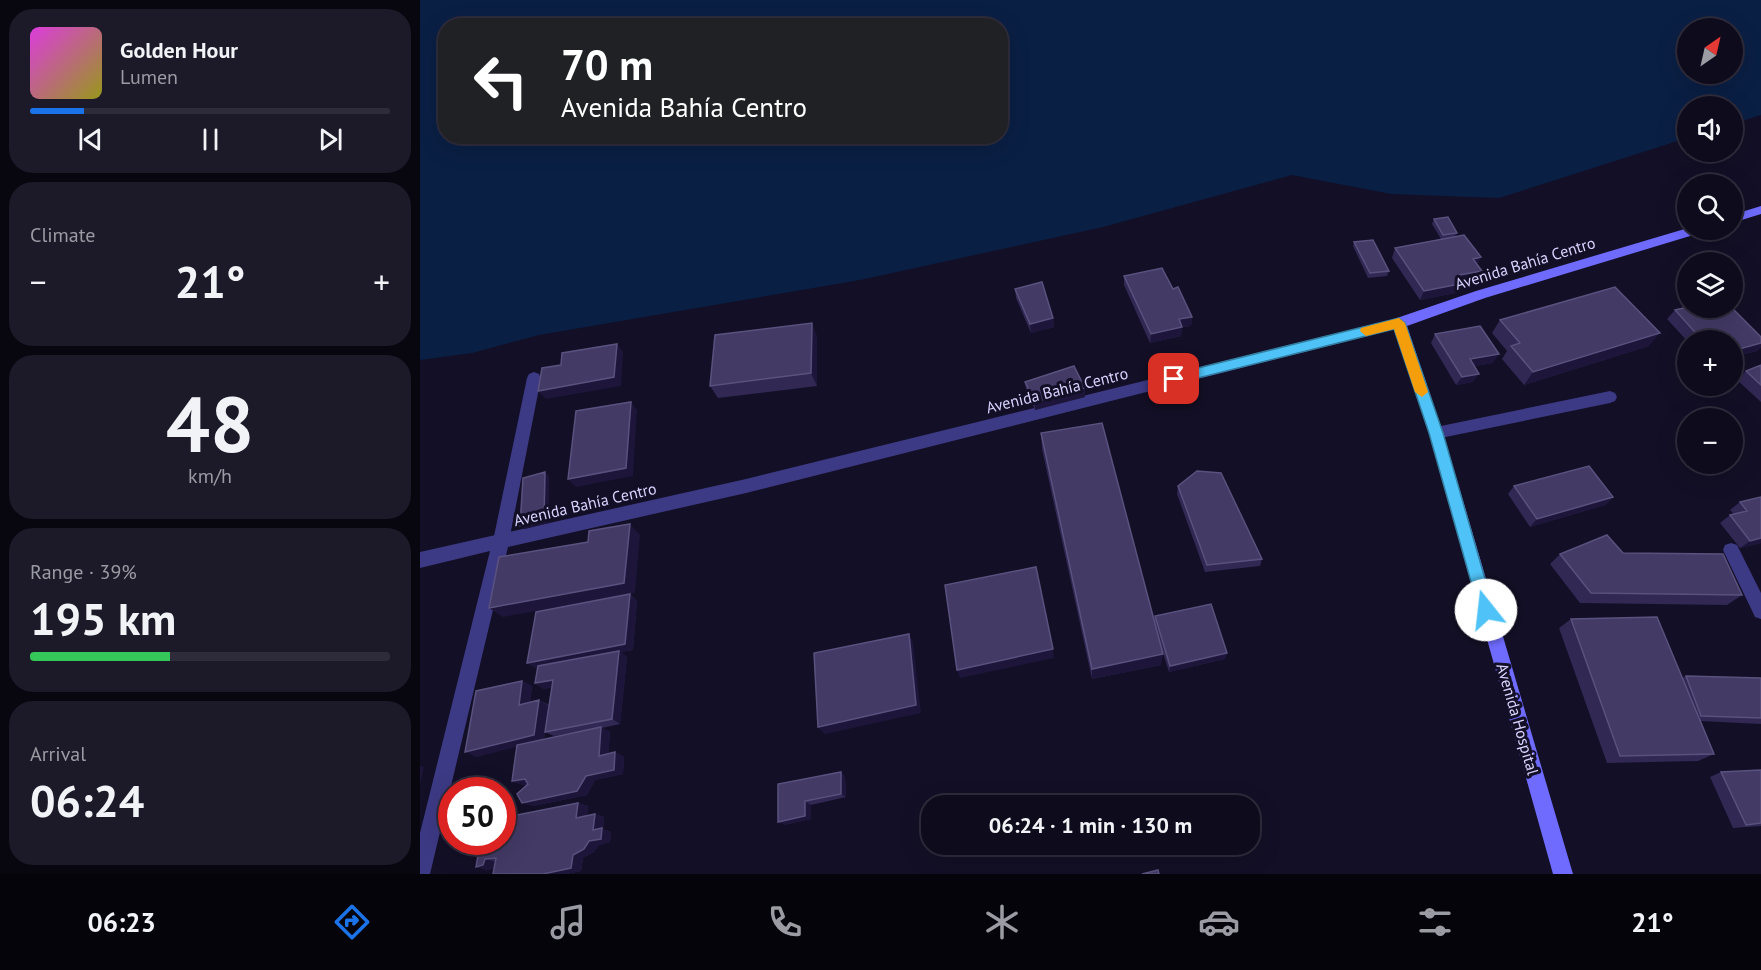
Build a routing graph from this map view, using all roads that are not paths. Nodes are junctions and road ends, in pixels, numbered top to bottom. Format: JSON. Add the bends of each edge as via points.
{"nodes":[{"id":1,"x":1761,"y":210,"type":"edge"},
{"id":2,"x":1743,"y":216,"type":"edge"},
{"id":3,"x":1677,"y":236,"type":"edge"},
{"id":4,"x":1399,"y":323,"type":"junction"},
{"id":5,"x":534,"y":378,"type":"dead end"},
{"id":6,"x":1610,"y":397,"type":"dead end"},
{"id":7,"x":1436,"y":433,"type":"junction"},
{"id":8,"x":501,"y":541,"type":"junction"},
{"id":9,"x":1731,"y":550,"type":"dead end"},
{"id":10,"x":420,"y":560,"type":"edge"},
{"id":11,"x":1761,"y":611,"type":"edge"},
{"id":12,"x":420,"y":874,"type":"edge"},
{"id":13,"x":1563,"y":874,"type":"edge"}],
"edges":[{"from":1,"to":2,"type":"main road"},
{"from":3,"to":4,"type":"main road","name":"Avenida Bahía Centro","via":[[1480,294]]},
{"from":4,"to":7,"type":"main road","name":"Avenida Hospital"},
{"from":4,"to":8,"type":"street","name":"Avenida Bahía Centro","via":[[746,486]]},
{"from":5,"to":8,"type":"street"},
{"from":6,"to":7,"type":"street"},
{"from":7,"to":13,"type":"main road","name":"Avenida Hospital"},
{"from":8,"to":10,"type":"street","name":"Avenida Bahía Centro"},
{"from":8,"to":12,"type":"street"},
{"from":9,"to":11,"type":"street"}]}
